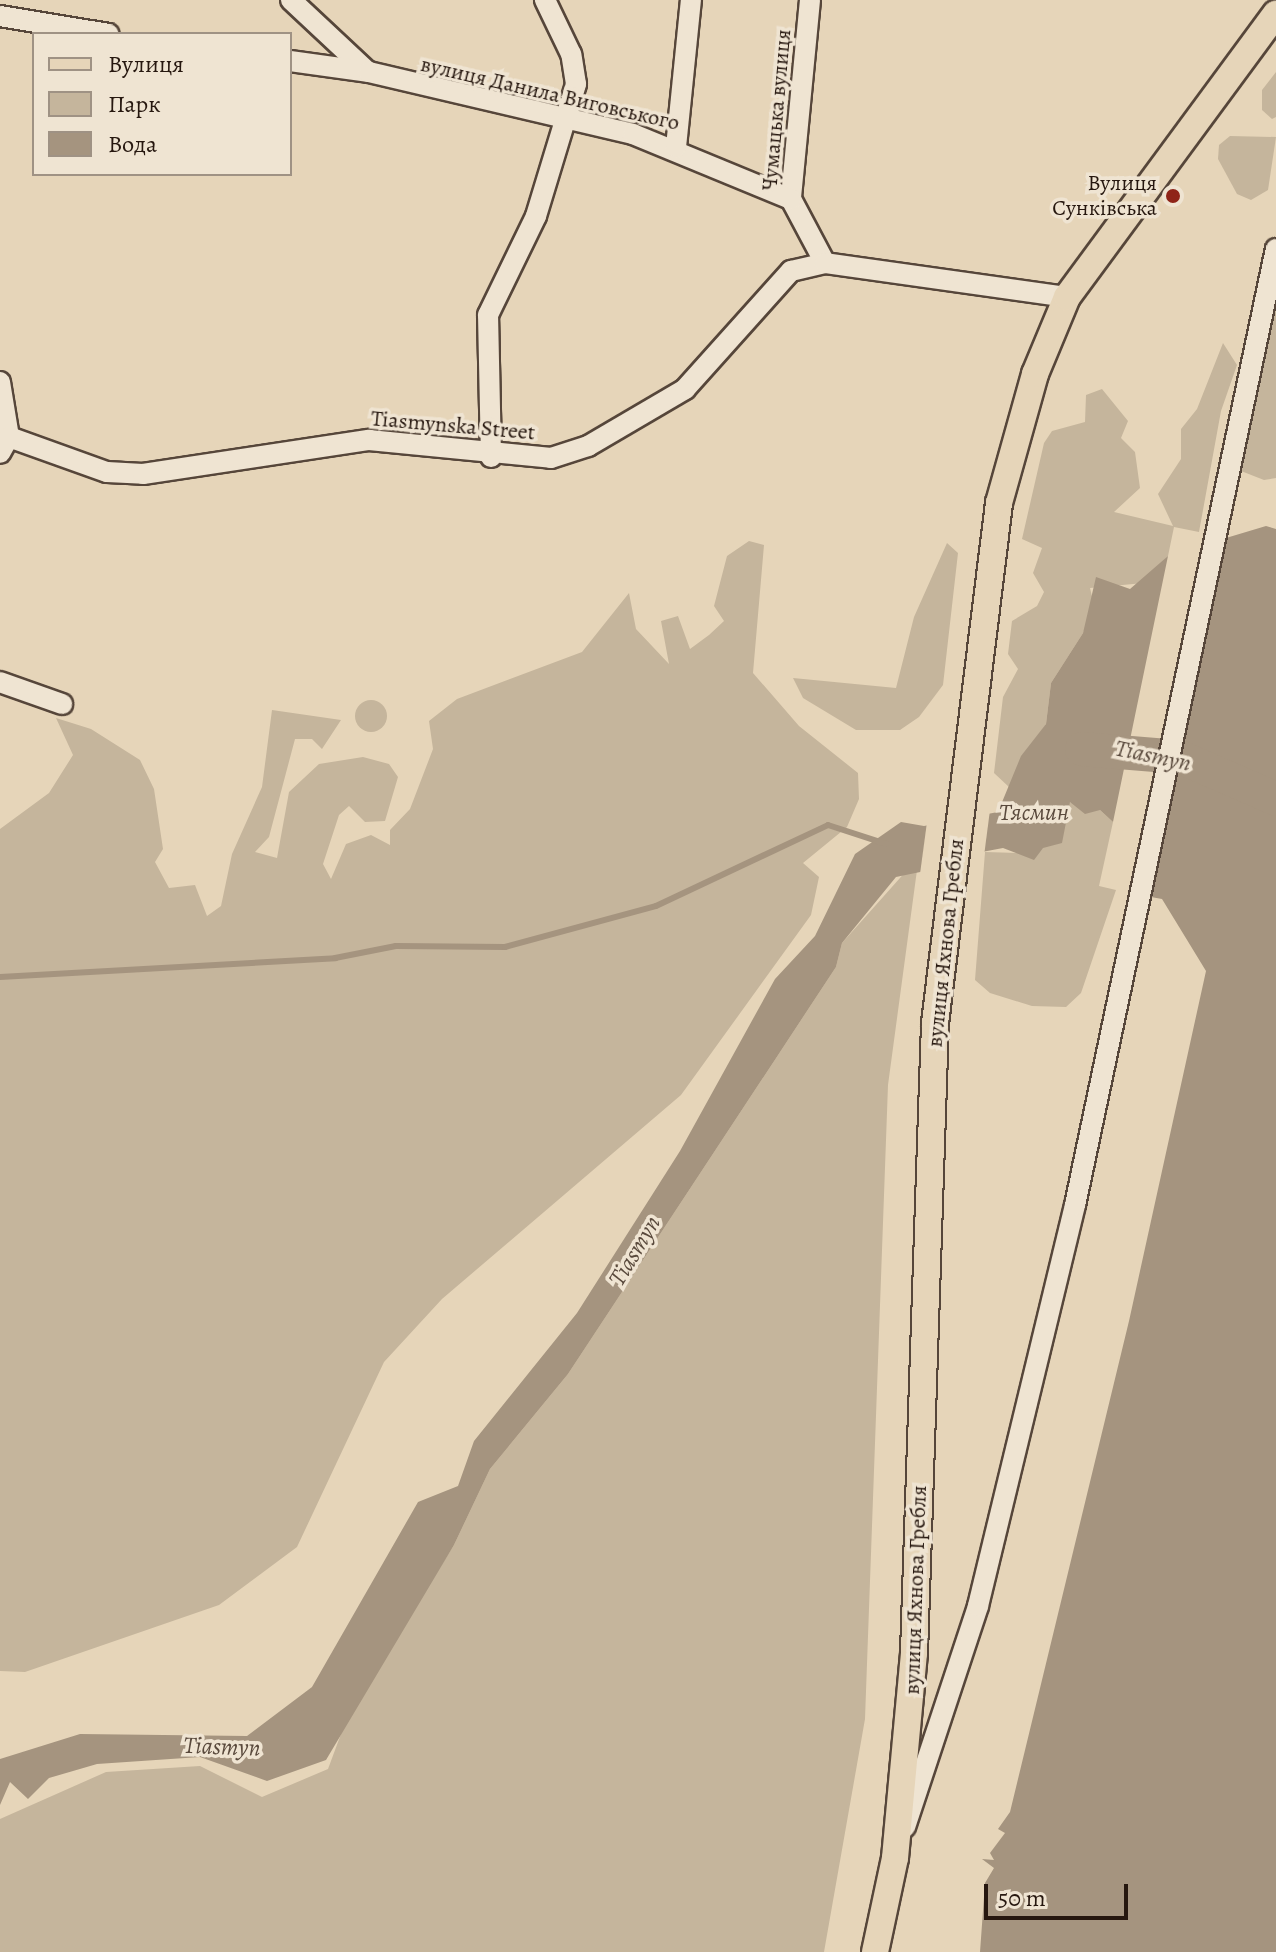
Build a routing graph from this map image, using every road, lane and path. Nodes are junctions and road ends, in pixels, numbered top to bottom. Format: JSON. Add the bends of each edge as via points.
{"nodes":[{"id":1,"x":291,"y":0,"type":"edge"},
{"id":2,"x":545,"y":0,"type":"edge"},
{"id":3,"x":691,"y":0,"type":"edge"},
{"id":4,"x":810,"y":0,"type":"edge"},
{"id":5,"x":1276,"y":14,"type":"edge"},
{"id":6,"x":0,"y":16,"type":"edge"},
{"id":7,"x":97,"y":32,"type":"edge"},
{"id":8,"x":292,"y":61,"type":"edge"},
{"id":9,"x":369,"y":72,"type":"junction"},
{"id":10,"x":570,"y":120,"type":"junction"},
{"id":11,"x":676,"y":147,"type":"junction"},
{"id":12,"x":791,"y":199,"type":"junction"},
{"id":13,"x":803,"y":232,"type":"junction"},
{"id":14,"x":1276,"y":249,"type":"edge"},
{"id":15,"x":825,"y":263,"type":"junction"},
{"id":16,"x":791,"y":271,"type":"junction"},
{"id":17,"x":1067,"y":297,"type":"junction"},
{"id":18,"x":0,"y":382,"type":"edge"},
{"id":19,"x":4,"y":445,"type":"edge"},
{"id":20,"x":491,"y":457,"type":"junction"},
{"id":21,"x":0,"y":682,"type":"edge"},
{"id":22,"x":62,"y":704,"type":"dead end"},
{"id":23,"x":895,"y":1858,"type":"junction"},
{"id":24,"x":875,"y":1952,"type":"edge"}],
"edges":[{"from":1,"to":9,"type":"street"},
{"from":2,"to":10,"type":"street","via":[[571,54]]},
{"from":3,"to":11,"type":"street"},
{"from":4,"to":12,"type":"street","name":"Чумацька вулиця"},
{"from":5,"to":17,"type":"main road","name":"вулиця Яхнова Гребля"},
{"from":6,"to":7,"type":"street"},
{"from":8,"to":9,"type":"street","name":"вулиця Данила Виговського"},
{"from":9,"to":10,"type":"street","name":"вулиця Данила Виговського"},
{"from":10,"to":11,"type":"street","name":"вулиця Данила Виговського"},
{"from":10,"to":20,"type":"street","via":[[536,216],[488,315]]},
{"from":11,"to":12,"type":"street","name":"вулиця Данила Виговського"},
{"from":12,"to":13,"type":"street","name":"Чумацька вулиця"},
{"from":13,"to":15,"type":"street","name":"Чумацька вулиця"},
{"from":13,"to":16,"type":"street"},
{"from":14,"to":23,"type":"street","via":[[1141,895],[978,1606]]},
{"from":15,"to":16,"type":"street"},
{"from":15,"to":17,"type":"street"},
{"from":16,"to":20,"type":"street","name":"Tiasmynska Street","via":[[685,389],[647,414],[551,458]]},
{"from":17,"to":23,"type":"main road","name":"вулиця Яхнова Гребля","via":[[1035,374],[999,503],[942,958],[914,1653]]},
{"from":18,"to":19,"type":"street"},
{"from":19,"to":20,"type":"street","name":"Tiasmynska Street","via":[[107,472],[143,474],[369,440]]},
{"from":21,"to":22,"type":"street"},
{"from":23,"to":24,"type":"main road","name":"вулиця Яхнова Гребля"}]}
